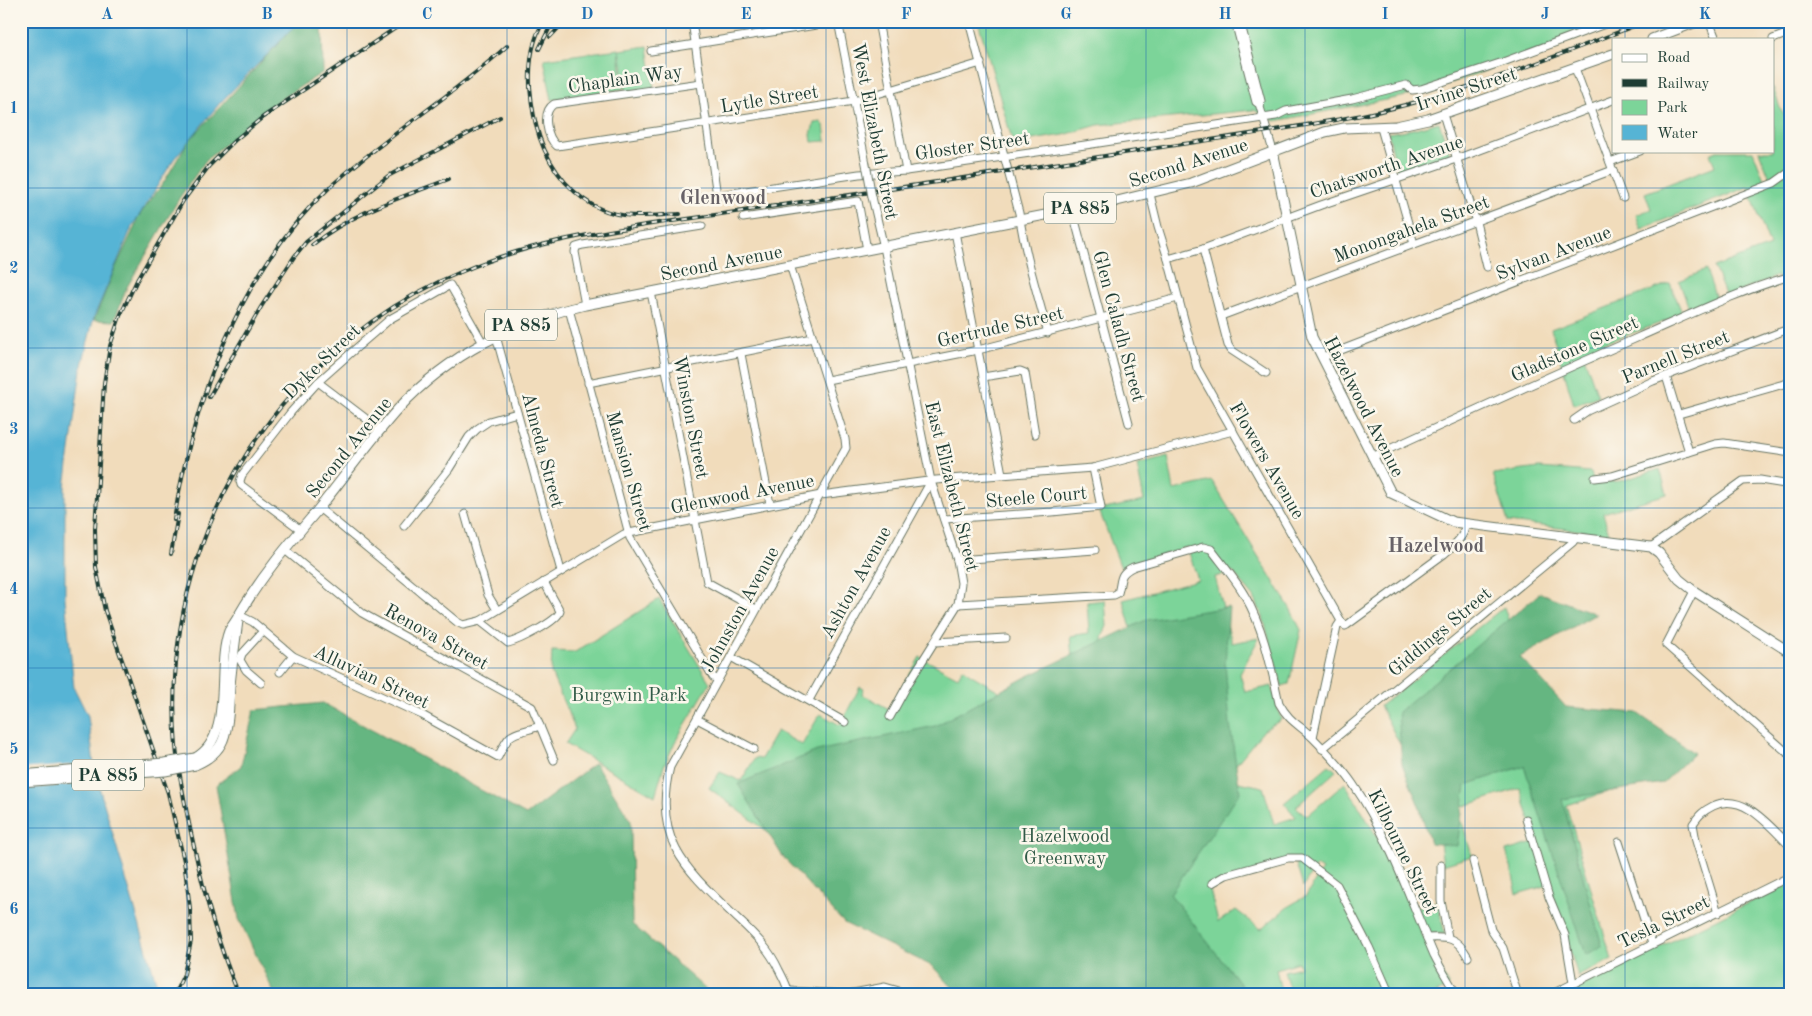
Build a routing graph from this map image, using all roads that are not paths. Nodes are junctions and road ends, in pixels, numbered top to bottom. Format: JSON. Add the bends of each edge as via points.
{"nodes":[{"id":1,"x":692,"y":21,"type":"edge"},
{"id":2,"x":878,"y":21,"type":"edge"},
{"id":3,"x":969,"y":21,"type":"edge"},
{"id":4,"x":1235,"y":21,"type":"edge"},
{"id":5,"x":1240,"y":21,"type":"edge"},
{"id":6,"x":1613,"y":21,"type":"edge"},
{"id":7,"x":1699,"y":21,"type":"edge"},
{"id":8,"x":1710,"y":21,"type":"edge"},
{"id":9,"x":839,"y":22,"type":"edge"},
{"id":10,"x":1791,"y":32,"type":"edge"},
{"id":11,"x":1655,"y":38,"type":"edge"},
{"id":12,"x":1716,"y":38,"type":"edge"},
{"id":13,"x":1774,"y":39,"type":"edge"},
{"id":14,"x":696,"y":44,"type":"junction"},
{"id":15,"x":651,"y":52,"type":"dead end"},
{"id":16,"x":1612,"y":54,"type":"edge"},
{"id":17,"x":980,"y":63,"type":"junction"},
{"id":18,"x":1575,"y":68,"type":"junction"},
{"id":19,"x":701,"y":83,"type":"junction"},
{"id":20,"x":892,"y":90,"type":"junction"},
{"id":21,"x":1612,"y":100,"type":"edge"},
{"id":22,"x":854,"y":101,"type":"junction"},
{"id":23,"x":1260,"y":105,"type":"junction"},
{"id":24,"x":1590,"y":109,"type":"junction"},
{"id":25,"x":1443,"y":114,"type":"junction"},
{"id":26,"x":1263,"y":118,"type":"junction"},
{"id":27,"x":707,"y":124,"type":"junction"},
{"id":28,"x":1381,"y":128,"type":"junction"},
{"id":29,"x":1325,"y":132,"type":"joint"},
{"id":30,"x":558,"y":146,"type":"joint"},
{"id":31,"x":1273,"y":151,"type":"junction"},
{"id":32,"x":1637,"y":152,"type":"edge"},
{"id":33,"x":1005,"y":156,"type":"junction"},
{"id":34,"x":1456,"y":159,"type":"junction"},
{"id":35,"x":1610,"y":162,"type":"junction"},
{"id":36,"x":1613,"y":170,"type":"junction"},
{"id":37,"x":906,"y":171,"type":"junction"},
{"id":38,"x":1791,"y":171,"type":"edge"},
{"id":39,"x":1395,"y":180,"type":"junction"},
{"id":40,"x":1150,"y":194,"type":"junction"},
{"id":41,"x":717,"y":196,"type":"junction"},
{"id":42,"x":1623,"y":198,"type":"dead end"},
{"id":43,"x":686,"y":200,"type":"dead end"},
{"id":44,"x":1072,"y":209,"type":"junction"},
{"id":45,"x":743,"y":218,"type":"dead end"},
{"id":46,"x":1287,"y":218,"type":"junction"},
{"id":47,"x":1020,"y":219,"type":"junction"},
{"id":48,"x":1476,"y":222,"type":"junction"},
{"id":49,"x":702,"y":226,"type":"dead end"},
{"id":50,"x":954,"y":232,"type":"junction"},
{"id":51,"x":1414,"y":244,"type":"junction"},
{"id":52,"x":883,"y":247,"type":"junction"},
{"id":53,"x":1203,"y":249,"type":"junction"},
{"id":54,"x":867,"y":250,"type":"junction"},
{"id":55,"x":1168,"y":259,"type":"junction"},
{"id":56,"x":790,"y":265,"type":"junction"},
{"id":57,"x":1487,"y":267,"type":"dead end"},
{"id":58,"x":1791,"y":276,"type":"edge"},
{"id":59,"x":1302,"y":285,"type":"junction"},
{"id":60,"x":651,"y":292,"type":"junction"},
{"id":61,"x":1178,"y":298,"type":"junction"},
{"id":62,"x":585,"y":305,"type":"junction"},
{"id":63,"x":569,"y":309,"type":"junction"},
{"id":64,"x":1221,"y":316,"type":"junction"},
{"id":65,"x":1101,"y":318,"type":"junction"},
{"id":66,"x":1791,"y":328,"type":"edge"},
{"id":67,"x":1048,"y":333,"type":"junction"},
{"id":68,"x":496,"y":336,"type":"junction"},
{"id":69,"x":813,"y":338,"type":"junction"},
{"id":70,"x":483,"y":343,"type":"junction"},
{"id":71,"x":978,"y":350,"type":"junction"},
{"id":72,"x":740,"y":354,"type":"junction"},
{"id":73,"x":1323,"y":357,"type":"junction"},
{"id":74,"x":907,"y":364,"type":"junction"},
{"id":75,"x":666,"y":368,"type":"junction"},
{"id":76,"x":1266,"y":373,"type":"dead end"},
{"id":77,"x":1666,"y":376,"type":"junction"},
{"id":78,"x":983,"y":377,"type":"junction"},
{"id":79,"x":827,"y":380,"type":"junction"},
{"id":80,"x":318,"y":382,"type":"junction"},
{"id":81,"x":1791,"y":382,"type":"edge"},
{"id":82,"x":588,"y":383,"type":"junction"},
{"id":83,"x":517,"y":413,"type":"junction"},
{"id":84,"x":1679,"y":414,"type":"junction"},
{"id":85,"x":1574,"y":420,"type":"dead end"},
{"id":86,"x":1128,"y":423,"type":"dead end"},
{"id":87,"x":380,"y":430,"type":"junction"},
{"id":88,"x":1233,"y":430,"type":"junction"},
{"id":89,"x":1035,"y":434,"type":"dead end"},
{"id":90,"x":1689,"y":452,"type":"junction"},
{"id":91,"x":1791,"y":453,"type":"edge"},
{"id":92,"x":1372,"y":457,"type":"junction"},
{"id":93,"x":1093,"y":468,"type":"junction"},
{"id":94,"x":1002,"y":474,"type":"junction"},
{"id":95,"x":1595,"y":478,"type":"dead end"},
{"id":96,"x":931,"y":481,"type":"junction"},
{"id":97,"x":1791,"y":485,"type":"edge"},
{"id":98,"x":821,"y":494,"type":"junction"},
{"id":99,"x":770,"y":504,"type":"junction"},
{"id":100,"x":319,"y":508,"type":"junction"},
{"id":101,"x":465,"y":514,"type":"dead end"},
{"id":102,"x":696,"y":519,"type":"junction"},
{"id":103,"x":944,"y":519,"type":"junction"},
{"id":104,"x":1466,"y":524,"type":"junction"},
{"id":105,"x":404,"y":526,"type":"dead end"},
{"id":106,"x":301,"y":530,"type":"junction"},
{"id":107,"x":628,"y":532,"type":"junction"},
{"id":108,"x":1576,"y":537,"type":"junction"},
{"id":109,"x":1651,"y":547,"type":"junction"},
{"id":110,"x":285,"y":550,"type":"junction"},
{"id":111,"x":1095,"y":550,"type":"dead end"},
{"id":112,"x":957,"y":560,"type":"junction"},
{"id":113,"x":561,"y":571,"type":"junction"},
{"id":114,"x":544,"y":582,"type":"junction"},
{"id":115,"x":1694,"y":591,"type":"junction"},
{"id":116,"x":958,"y":604,"type":"junction"},
{"id":117,"x":756,"y":609,"type":"junction"},
{"id":118,"x":497,"y":610,"type":"junction"},
{"id":119,"x":239,"y":616,"type":"junction"},
{"id":120,"x":480,"y":621,"type":"junction"},
{"id":121,"x":1341,"y":621,"type":"junction"},
{"id":122,"x":263,"y":631,"type":"junction"},
{"id":123,"x":1006,"y":638,"type":"dead end"},
{"id":124,"x":935,"y":642,"type":"junction"},
{"id":125,"x":1791,"y":653,"type":"edge"},
{"id":126,"x":293,"y":656,"type":"junction"},
{"id":127,"x":731,"y":657,"type":"junction"},
{"id":128,"x":280,"y":672,"type":"dead end"},
{"id":129,"x":718,"y":680,"type":"junction"},
{"id":130,"x":261,"y":683,"type":"dead end"},
{"id":131,"x":809,"y":700,"type":"junction"},
{"id":132,"x":890,"y":716,"type":"dead end"},
{"id":133,"x":697,"y":719,"type":"junction"},
{"id":134,"x":845,"y":722,"type":"dead end"},
{"id":135,"x":540,"y":726,"type":"junction"},
{"id":136,"x":1313,"y":737,"type":"junction"},
{"id":137,"x":754,"y":748,"type":"dead end"},
{"id":138,"x":1322,"y":749,"type":"junction"},
{"id":139,"x":1791,"y":756,"type":"edge"},
{"id":140,"x":554,"y":760,"type":"dead end"},
{"id":141,"x":195,"y":762,"type":"junction"},
{"id":142,"x":21,"y":775,"type":"edge"},
{"id":143,"x":21,"y":782,"type":"edge"},
{"id":144,"x":1526,"y":819,"type":"dead end"},
{"id":145,"x":1619,"y":842,"type":"dead end"},
{"id":146,"x":1791,"y":847,"type":"edge"},
{"id":147,"x":1474,"y":861,"type":"dead end"},
{"id":148,"x":1441,"y":865,"type":"dead end"},
{"id":149,"x":1791,"y":876,"type":"edge"},
{"id":150,"x":1212,"y":883,"type":"dead end"},
{"id":151,"x":1718,"y":913,"type":"junction"},
{"id":152,"x":1448,"y":937,"type":"junction"},
{"id":153,"x":1427,"y":938,"type":"junction"},
{"id":154,"x":1652,"y":944,"type":"junction"},
{"id":155,"x":1468,"y":957,"type":"dead end"},
{"id":156,"x":1573,"y":984,"type":"junction"},
{"id":157,"x":789,"y":993,"type":"edge"},
{"id":158,"x":848,"y":994,"type":"edge"},
{"id":159,"x":902,"y":995,"type":"edge"},
{"id":160,"x":1390,"y":995,"type":"edge"},
{"id":161,"x":1457,"y":995,"type":"edge"},
{"id":162,"x":1518,"y":995,"type":"edge"},
{"id":163,"x":1550,"y":995,"type":"edge"}],
"edges":[{"from":1,"to":14,"type":"street"},
{"from":2,"to":20,"type":"street"},
{"from":3,"to":17,"type":"street"},
{"from":4,"to":23,"type":"street","name":"Hazelwood Avenue","via":[[1256,102]]},
{"from":5,"to":23,"type":"street","name":"Hazelwood Avenue"},
{"from":6,"to":26,"type":"street","name":"Second Avenue","via":[[1421,89],[1412,90],[1406,85]]},
{"from":7,"to":11,"type":"main road"},
{"from":8,"to":12,"type":"street"},
{"from":9,"to":14,"type":"street"},
{"from":9,"to":22,"type":"street","name":"West Elizabeth Street"},
{"from":10,"to":13,"type":"street"},
{"from":14,"to":15,"type":"street"},
{"from":14,"to":19,"type":"street"},
{"from":16,"to":18,"type":"main road","name":"Irvine Street","number":"PA 885"},
{"from":17,"to":20,"type":"street","name":"Lytle Street"},
{"from":17,"to":33,"type":"street"},
{"from":18,"to":24,"type":"street"},
{"from":18,"to":25,"type":"main road","name":"Irvine Street","number":"PA 885"},
{"from":19,"to":27,"type":"street"},
{"from":19,"to":30,"type":"street","name":"Chaplain Way","via":[[554,104],[546,116],[550,137]]},
{"from":20,"to":22,"type":"street","name":"Lytle Street"},
{"from":20,"to":37,"type":"street"},
{"from":21,"to":24,"type":"street","name":"Chatsworth Avenue"},
{"from":22,"to":27,"type":"street","name":"Lytle Street"},
{"from":22,"to":52,"type":"street","name":"West Elizabeth Street","bridge":true},
{"from":23,"to":26,"type":"street","name":"Hazelwood Avenue"},
{"from":24,"to":34,"type":"street","name":"Chatsworth Avenue"},
{"from":24,"to":35,"type":"street"},
{"from":25,"to":28,"type":"main road","name":"Irvine Street","number":"PA 885"},
{"from":25,"to":34,"type":"street"},
{"from":26,"to":31,"type":"street","name":"Hazelwood Avenue"},
{"from":26,"to":33,"type":"street","name":"Gloster Street"},
{"from":27,"to":30,"type":"street","name":"Lytle Street"},
{"from":27,"to":41,"type":"street"},
{"from":28,"to":29,"type":"main road","name":"Irvine Street","number":"PA 885","via":[[1344,128]]},
{"from":28,"to":39,"type":"street"},
{"from":29,"to":31,"type":"main road","name":"Second Avenue","number":"PA 885"},
{"from":31,"to":40,"type":"main road","name":"Second Avenue","number":"PA 885"},
{"from":31,"to":46,"type":"main road","name":"Hazelwood Avenue"},
{"from":32,"to":35,"type":"street"},
{"from":33,"to":37,"type":"street","name":"Gloster Street"},
{"from":33,"to":47,"type":"street"},
{"from":34,"to":39,"type":"street","name":"Chatsworth Avenue"},
{"from":34,"to":48,"type":"street"},
{"from":35,"to":36,"type":"street"},
{"from":36,"to":42,"type":"street"},
{"from":36,"to":48,"type":"street","name":"Monongahela Street"},
{"from":37,"to":41,"type":"street","name":"Gloster Street","via":[[859,174]]},
{"from":38,"to":73,"type":"street","name":"Sylvan Avenue","via":[[1774,183]]},
{"from":39,"to":46,"type":"street","name":"Chatsworth Avenue"},
{"from":39,"to":51,"type":"street"},
{"from":40,"to":44,"type":"main road","name":"Second Avenue","number":"PA 885"},
{"from":40,"to":55,"type":"street","name":"Flowers Avenue"},
{"from":41,"to":43,"type":"street","name":"Gloster Street"},
{"from":44,"to":47,"type":"main road","name":"Second Avenue","number":"PA 885"},
{"from":44,"to":65,"type":"street","name":"Glen Caladh Street"},
{"from":45,"to":54,"type":"street","via":[[858,201]]},
{"from":46,"to":53,"type":"street","name":"Chatsworth Avenue"},
{"from":46,"to":59,"type":"main road","name":"Hazelwood Avenue"},
{"from":47,"to":50,"type":"main road","name":"Second Avenue","number":"PA 885"},
{"from":47,"to":67,"type":"street"},
{"from":48,"to":51,"type":"street","name":"Monongahela Street"},
{"from":48,"to":57,"type":"street"},
{"from":49,"to":62,"type":"street","via":[[576,247]]},
{"from":50,"to":52,"type":"main road","name":"Second Avenue","number":"PA 885"},
{"from":50,"to":71,"type":"street"},
{"from":51,"to":59,"type":"street","name":"Monongahela Street"},
{"from":52,"to":54,"type":"main road","name":"Second Avenue","number":"PA 885"},
{"from":52,"to":74,"type":"street","name":"East Elizabeth Street"},
{"from":53,"to":55,"type":"street","name":"Chatsworth Avenue"},
{"from":53,"to":64,"type":"street"},
{"from":54,"to":56,"type":"main road","name":"Second Avenue","number":"PA 885"},
{"from":55,"to":61,"type":"street","name":"Flowers Avenue"},
{"from":56,"to":60,"type":"main road","name":"Second Avenue","number":"PA 885"},
{"from":56,"to":69,"type":"street","name":"Johnston Avenue"},
{"from":58,"to":92,"type":"street","name":"Gladstone Street","via":[[1670,324]]},
{"from":59,"to":64,"type":"street","name":"Monongahela Street"},
{"from":59,"to":73,"type":"main road","name":"Hazelwood Avenue","via":[[1312,337]]},
{"from":60,"to":62,"type":"main road","name":"Second Avenue","number":"PA 885"},
{"from":60,"to":75,"type":"street","name":"Winston Street"},
{"from":61,"to":65,"type":"street","name":"Gertrude Street"},
{"from":61,"to":88,"type":"street","name":"Flowers Avenue","via":[[1197,368]]},
{"from":62,"to":63,"type":"main road","name":"Second Avenue","number":"PA 885"},
{"from":63,"to":68,"type":"main road","name":"Second Avenue","number":"PA 885"},
{"from":63,"to":82,"type":"street","name":"Mansion Street"},
{"from":64,"to":76,"type":"street","via":[[1231,350]]},
{"from":65,"to":67,"type":"street","name":"Gertrude Street"},
{"from":65,"to":86,"type":"street","name":"Glen Caladh Street"},
{"from":66,"to":77,"type":"street","name":"Parnell Street"},
{"from":67,"to":71,"type":"street","name":"Gertrude Street"},
{"from":68,"to":70,"type":"main road","name":"Second Avenue","number":"PA 885"},
{"from":68,"to":83,"type":"street","name":"Almeda Street"},
{"from":69,"to":72,"type":"street"},
{"from":69,"to":79,"type":"street","name":"Johnston Avenue"},
{"from":70,"to":80,"type":"street","name":"Dyke Street","via":[[450,285],[390,319]]},
{"from":70,"to":87,"type":"main road","name":"Second Avenue","number":"PA 885","via":[[449,364],[399,408]]},
{"from":71,"to":74,"type":"street","name":"Gertrude Street"},
{"from":71,"to":78,"type":"street"},
{"from":72,"to":75,"type":"street"},
{"from":72,"to":99,"type":"street"},
{"from":73,"to":92,"type":"main road","name":"Hazelwood Avenue"},
{"from":74,"to":79,"type":"street","name":"Gertrude Street"},
{"from":74,"to":96,"type":"street","name":"East Elizabeth Street"},
{"from":75,"to":82,"type":"street"},
{"from":75,"to":102,"type":"street","name":"Winston Street"},
{"from":77,"to":84,"type":"street"},
{"from":77,"to":85,"type":"street","name":"Parnell Street","via":[[1587,411]]},
{"from":78,"to":89,"type":"street","via":[[1025,373]]},
{"from":78,"to":94,"type":"street"},
{"from":79,"to":98,"type":"street","name":"Johnston Avenue","via":[[846,445]]},
{"from":80,"to":87,"type":"street"},
{"from":80,"to":106,"type":"street","name":"Dyke Street","via":[[291,412],[240,481]]},
{"from":81,"to":84,"type":"street"},
{"from":82,"to":107,"type":"street","name":"Mansion Street"},
{"from":83,"to":105,"type":"street","via":[[489,420],[477,429]]},
{"from":83,"to":113,"type":"street","name":"Almeda Street"},
{"from":84,"to":90,"type":"street"},
{"from":87,"to":100,"type":"main road","name":"Second Avenue","number":"PA 885"},
{"from":88,"to":93,"type":"street","name":"Glenwood Avenue"},
{"from":88,"to":121,"type":"street","name":"Flowers Avenue"},
{"from":90,"to":91,"type":"street","via":[[1724,443]]},
{"from":90,"to":95,"type":"street","via":[[1612,476]]},
{"from":92,"to":104,"type":"main road","name":"Hazelwood Avenue","via":[[1391,493],[1453,522]]},
{"from":93,"to":94,"type":"street","name":"Glenwood Avenue"},
{"from":93,"to":103,"type":"street","name":"Steele Court","via":[[1101,507]]},
{"from":94,"to":96,"type":"street","name":"Glenwood Avenue"},
{"from":96,"to":98,"type":"street","name":"Glenwood Avenue"},
{"from":96,"to":103,"type":"street","name":"East Elizabeth Street"},
{"from":96,"to":131,"type":"street","name":"Ashton Avenue"},
{"from":97,"to":109,"type":"street","via":[[1760,480],[1743,482]]},
{"from":98,"to":99,"type":"street","name":"Glenwood Avenue"},
{"from":98,"to":117,"type":"street","name":"Johnston Avenue"},
{"from":99,"to":102,"type":"street","name":"Glenwood Avenue"},
{"from":100,"to":106,"type":"main road","name":"Second Avenue","number":"PA 885"},
{"from":100,"to":120,"type":"street","via":[[460,624]]},
{"from":101,"to":118,"type":"street","via":[[488,594]]},
{"from":102,"to":107,"type":"street","name":"Glenwood Avenue"},
{"from":102,"to":117,"type":"street","name":"Winston Street","via":[[707,582]]},
{"from":103,"to":112,"type":"street","name":"East Elizabeth Street"},
{"from":104,"to":108,"type":"main road","name":"Hazelwood Avenue"},
{"from":104,"to":121,"type":"street","via":[[1455,544],[1444,554],[1347,625]]},
{"from":106,"to":110,"type":"main road","name":"Second Avenue","number":"PA 885"},
{"from":107,"to":113,"type":"street","name":"Glenwood Avenue"},
{"from":107,"to":129,"type":"street","name":"Mansion Street","via":[[713,677]]},
{"from":108,"to":109,"type":"main road","name":"Hazelwood Avenue"},
{"from":108,"to":138,"type":"street","name":"Giddings Street"},
{"from":109,"to":115,"type":"main road"},
{"from":110,"to":119,"type":"main road","name":"Second Avenue","number":"PA 885","via":[[256,586]]},
{"from":110,"to":135,"type":"street","name":"Renova Street","via":[[362,613],[532,708]]},
{"from":111,"to":112,"type":"street"},
{"from":112,"to":116,"type":"street","name":"East Elizabeth Street","via":[[961,583]]},
{"from":113,"to":114,"type":"street","name":"Glenwood Avenue"},
{"from":114,"to":118,"type":"street","name":"Glenwood Avenue"},
{"from":114,"to":120,"type":"street","via":[[560,611],[559,616],[508,643]]},
{"from":115,"to":125,"type":"main road"},
{"from":115,"to":139,"type":"street","via":[[1666,645]]},
{"from":116,"to":124,"type":"street","name":"East Elizabeth Street"},
{"from":116,"to":136,"type":"street","name":"Kilbourne Street","via":[[1114,595],[1118,593],[1120,576],[1133,567],[1203,547],[1212,549],[1254,613],[1282,708],[1289,719]]},
{"from":117,"to":127,"type":"street","name":"Johnston Avenue"},
{"from":118,"to":120,"type":"street","name":"Glenwood Avenue"},
{"from":119,"to":122,"type":"street","name":"Alluvian Street"},
{"from":119,"to":141,"type":"main road","name":"Second Avenue","number":"PA 885","via":[[227,642],[217,731]]},
{"from":121,"to":136,"type":"street"},
{"from":122,"to":126,"type":"street","name":"Alluvian Street"},
{"from":122,"to":130,"type":"street","via":[[240,660]]},
{"from":123,"to":124,"type":"street"},
{"from":124,"to":132,"type":"street","name":"East Elizabeth Street"},
{"from":126,"to":128,"type":"street"},
{"from":126,"to":135,"type":"street","name":"Alluvian Street","via":[[422,716],[498,757],[512,733]]},
{"from":127,"to":129,"type":"street","name":"Johnston Avenue"},
{"from":127,"to":131,"type":"street"},
{"from":129,"to":133,"type":"street","name":"Johnston Avenue"},
{"from":131,"to":134,"type":"street"},
{"from":133,"to":137,"type":"street"},
{"from":133,"to":157,"type":"street","name":"Johnston Avenue","via":[[670,767],[665,786],[667,822],[675,850],[689,871],[759,938],[775,961]]},
{"from":135,"to":140,"type":"street","name":"Renova Street"},
{"from":136,"to":138,"type":"street","name":"Kilbourne Street"},
{"from":138,"to":153,"type":"street","name":"Kilbourne Street","via":[[1353,782],[1382,832]]},
{"from":141,"to":142,"type":"main road","number":"PA 885","bridge":true},
{"from":141,"to":143,"type":"main road","number":"PA 885","bridge":true,"via":[[165,771]]},
{"from":144,"to":156,"type":"street","via":[[1549,897],[1565,935]]},
{"from":145,"to":154,"type":"street"},
{"from":146,"to":151,"type":"street","via":[[1752,810],[1737,802],[1720,803],[1700,812],[1693,824],[1696,841]]},
{"from":147,"to":162,"type":"street","via":[[1491,930],[1503,948]]},
{"from":148,"to":152,"type":"street","via":[[1441,901]]},
{"from":149,"to":151,"type":"street","name":"Tesla Street"},
{"from":150,"to":160,"type":"street","via":[[1226,875],[1288,858],[1302,858],[1337,885]]},
{"from":151,"to":154,"type":"street","name":"Tesla Street"},
{"from":152,"to":153,"type":"street"},
{"from":152,"to":155,"type":"street","via":[[1462,946]]},
{"from":153,"to":161,"type":"street","name":"Kilbourne Street"},
{"from":154,"to":156,"type":"street","name":"Tesla Street"},
{"from":156,"to":163,"type":"street","name":"Tesla Street"},
{"from":157,"to":158,"type":"street"},
{"from":158,"to":159,"type":"street","via":[[885,987]]}]}
